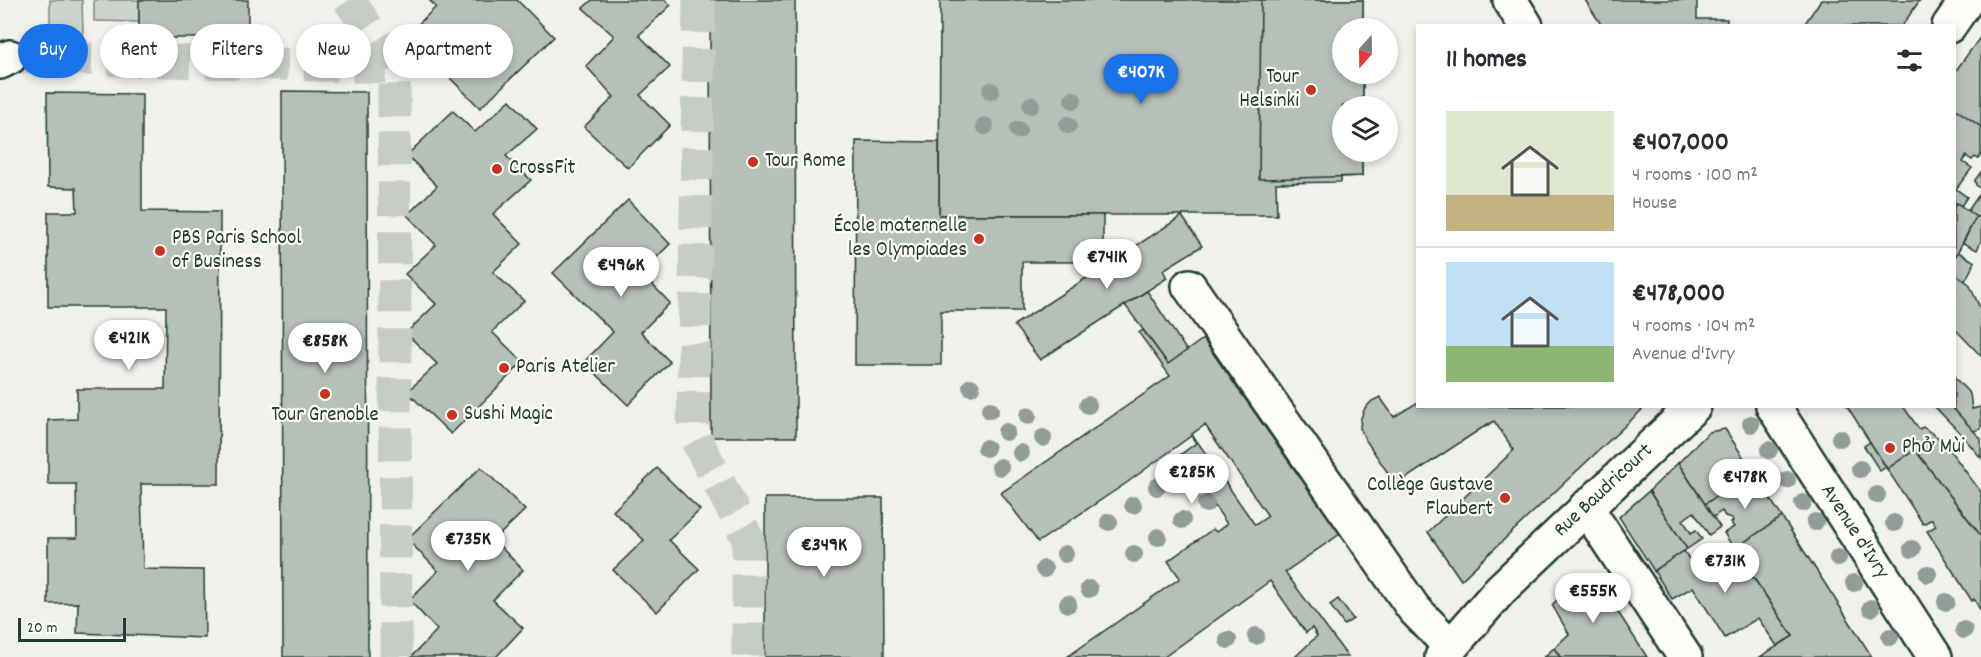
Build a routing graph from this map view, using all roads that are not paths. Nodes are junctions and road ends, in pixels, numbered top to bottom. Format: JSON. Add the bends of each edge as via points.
{"nodes":[{"id":1,"x":1510,"y":0,"type":"edge"},
{"id":2,"x":1967,"y":0,"type":"edge"},
{"id":3,"x":1525,"y":24,"type":"edge"},
{"id":4,"x":1950,"y":24,"type":"edge"},
{"id":5,"x":1189,"y":286,"type":"dead end"},
{"id":6,"x":1692,"y":408,"type":"edge"},
{"id":7,"x":1774,"y":408,"type":"edge"},
{"id":8,"x":1586,"y":507,"type":"junction"},
{"id":9,"x":1446,"y":652,"type":"edge"},
{"id":10,"x":1685,"y":657,"type":"edge"},
{"id":11,"x":1935,"y":657,"type":"edge"}],
"edges":[{"from":1,"to":3,"type":"street"},
{"from":2,"to":4,"type":"street"},
{"from":5,"to":9,"type":"street"},
{"from":6,"to":8,"type":"street","name":"Rue Baudricourt"},
{"from":7,"to":11,"type":"street","name":"Avenue d'Ivry"},
{"from":8,"to":9,"type":"street","name":"Rue Baudricourt","via":[[1501,589]]},
{"from":8,"to":10,"type":"street"}]}
